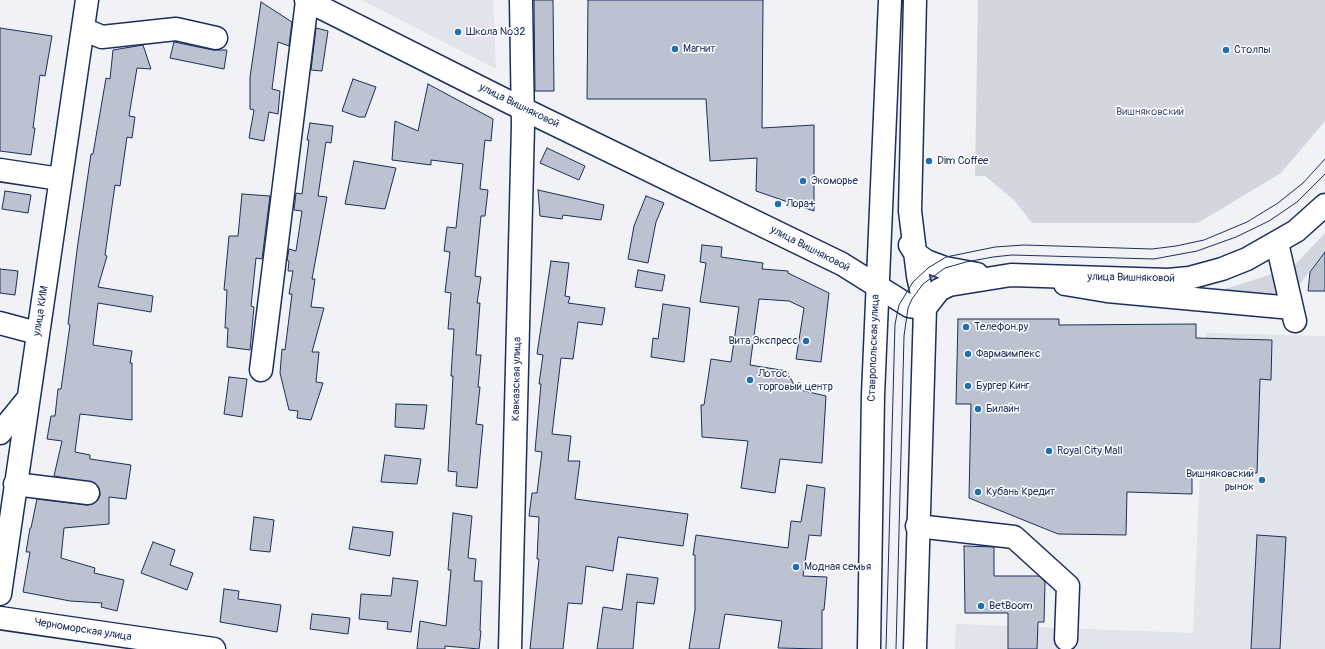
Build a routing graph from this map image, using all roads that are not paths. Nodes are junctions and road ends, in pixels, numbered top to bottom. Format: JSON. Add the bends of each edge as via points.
{"nodes":[{"id":1,"x":87,"y":0,"type":"edge"},
{"id":2,"x":306,"y":0,"type":"edge"},
{"id":3,"x":521,"y":0,"type":"edge"},
{"id":4,"x":890,"y":0,"type":"edge"},
{"id":5,"x":915,"y":0,"type":"edge"},
{"id":6,"x":82,"y":29,"type":"junction"},
{"id":7,"x":216,"y":38,"type":"dead end"},
{"id":8,"x":889,"y":48,"type":"junction"},
{"id":9,"x":523,"y":108,"type":"junction"},
{"id":10,"x":0,"y":170,"type":"edge"},
{"id":11,"x":60,"y":179,"type":"junction"},
{"id":12,"x":1325,"y":205,"type":"edge"},
{"id":13,"x":1277,"y":243,"type":"junction"},
{"id":14,"x":915,"y":253,"type":"junction"},
{"id":15,"x":1011,"y":276,"type":"junction"},
{"id":16,"x":876,"y":287,"type":"junction"},
{"id":17,"x":925,"y":308,"type":"junction"},
{"id":18,"x":0,"y":323,"type":"edge"},
{"id":19,"x":37,"y":333,"type":"junction"},
{"id":20,"x":261,"y":370,"type":"dead end"},
{"id":21,"x":28,"y":399,"type":"junction"},
{"id":22,"x":0,"y":433,"type":"edge"},
{"id":23,"x":15,"y":484,"type":"junction"},
{"id":24,"x":88,"y":493,"type":"dead end"},
{"id":25,"x":917,"y":526,"type":"junction"},
{"id":26,"x":0,"y":594,"type":"edge"},
{"id":27,"x":0,"y":618,"type":"edge"},
{"id":28,"x":1066,"y":639,"type":"dead end"},
{"id":29,"x":214,"y":649,"type":"edge"},
{"id":30,"x":510,"y":649,"type":"edge"},
{"id":31,"x":869,"y":649,"type":"edge"},
{"id":32,"x":915,"y":649,"type":"edge"}],
"edges":[{"from":1,"to":6,"type":"street","name":"улица КИМ"},
{"from":2,"to":9,"type":"street","name":"улица Вишняковой"},
{"from":2,"to":20,"type":"street"},
{"from":3,"to":9,"type":"street","name":"Кавказская улица"},
{"from":4,"to":8,"type":"street","name":"Ставропольская улица"},
{"from":5,"to":14,"type":"street","name":"Ставропольская улица","via":[[910,211]]},
{"from":6,"to":7,"type":"street","via":[[102,37],[176,29]]},
{"from":6,"to":11,"type":"street","name":"улица КИМ"},
{"from":8,"to":14,"type":"street","name":"Ставропольская улица","via":[[894,165],[899,212],[906,239]]},
{"from":8,"to":16,"type":"street","name":"Ставропольская улица"},
{"from":9,"to":16,"type":"street","name":"улица Вишняковой","via":[[842,264]]},
{"from":9,"to":30,"type":"street","name":"Кавказская улица"},
{"from":10,"to":11,"type":"street"},
{"from":11,"to":19,"type":"street","name":"улица КИМ"},
{"from":12,"to":13,"type":"street","name":"улица Вишняковой","via":[[1296,231]]},
{"from":13,"to":15,"type":"street","name":"улица Вишняковой","via":[[1222,269],[1189,278],[1168,280]]},
{"from":13,"to":15,"type":"street","via":[[1294,315]]},
{"from":14,"to":15,"type":"street","name":"Ставропольская улица","via":[[926,261],[959,272]]},
{"from":14,"to":17,"type":"street","name":"Ставропольская улица"},
{"from":15,"to":17,"type":"street","name":"улица Вишняковой","via":[[949,284],[940,290]]},
{"from":16,"to":17,"type":"street","name":"улица Вишняковой","via":[[909,306]]},
{"from":16,"to":31,"type":"street","name":"Ставропольская улица"},
{"from":17,"to":25,"type":"street","name":"Ставропольская улица"},
{"from":18,"to":19,"type":"street"},
{"from":19,"to":21,"type":"street","name":"улица КИМ"},
{"from":21,"to":22,"type":"street"},
{"from":21,"to":23,"type":"street","name":"улица КИМ"},
{"from":23,"to":24,"type":"street"},
{"from":23,"to":26,"type":"street","name":"улица КИМ"},
{"from":25,"to":28,"type":"street","via":[[1014,537],[1068,586]]},
{"from":25,"to":32,"type":"street","name":"Ставропольская улица"},
{"from":27,"to":29,"type":"street","name":"Черноморская улица"}]}
